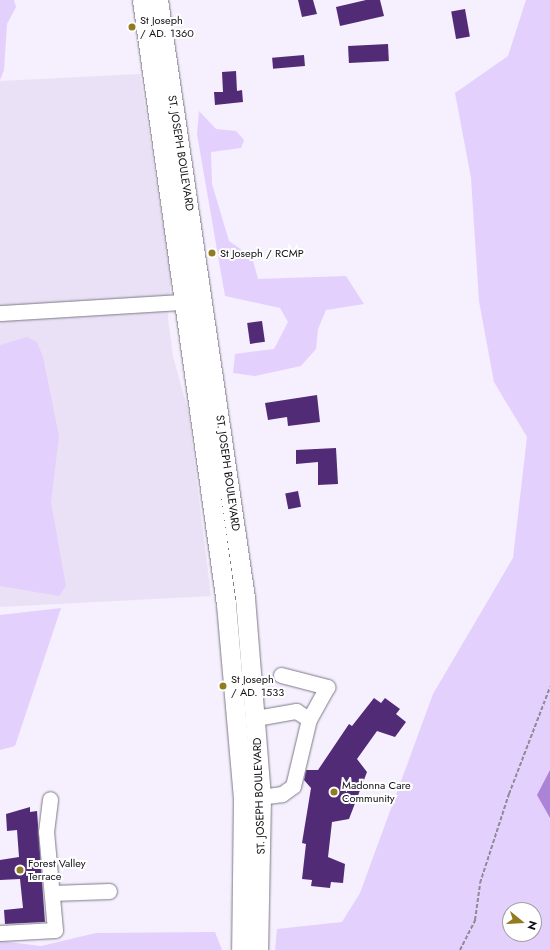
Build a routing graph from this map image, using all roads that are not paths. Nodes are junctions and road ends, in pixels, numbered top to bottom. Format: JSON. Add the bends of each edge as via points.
{"nodes":[{"id":1,"x":142,"y":0,"type":"edge"},
{"id":2,"x":158,"y":0,"type":"edge"},
{"id":3,"x":194,"y":301,"type":"junction"},
{"id":4,"x":0,"y":313,"type":"edge"},
{"id":5,"x":226,"y":462,"type":"junction"},
{"id":6,"x":208,"y":465,"type":"junction"},
{"id":7,"x":281,"y":675,"type":"dead end"},
{"id":8,"x":247,"y":719,"type":"junction"},
{"id":9,"x":309,"y":719,"type":"junction"},
{"id":10,"x":262,"y":797,"type":"junction"},
{"id":11,"x":50,"y":799,"type":"dead end"},
{"id":12,"x":109,"y":892,"type":"dead end"},
{"id":13,"x":52,"y":893,"type":"junction"},
{"id":14,"x":0,"y":933,"type":"edge"},
{"id":15,"x":241,"y":950,"type":"edge"},
{"id":16,"x":258,"y":950,"type":"edge"}],
"edges":[{"from":1,"to":3,"type":"main road","name":"ST. JOSEPH BOULEVARD"},
{"from":2,"to":3,"type":"main road","name":"ST. JOSEPH BOULEVARD"},
{"from":3,"to":4,"type":"lane"},
{"from":3,"to":5,"type":"main road","name":"ST. JOSEPH BOULEVARD"},
{"from":3,"to":6,"type":"main road","name":"ST. JOSEPH BOULEVARD"},
{"from":5,"to":6,"type":"main road"},
{"from":5,"to":8,"type":"main road","name":"ST. JOSEPH BOULEVARD","via":[[245,598]]},
{"from":6,"to":8,"type":"main road","name":"ST. JOSEPH BOULEVARD"},
{"from":7,"to":9,"type":"lane","via":[[327,687]]},
{"from":8,"to":9,"type":"lane","via":[[296,711]]},
{"from":8,"to":10,"type":"main road","name":"ST. JOSEPH BOULEVARD"},
{"from":8,"to":15,"type":"main road","name":"ST. JOSEPH BOULEVARD"},
{"from":9,"to":10,"type":"lane","via":[[293,786],[282,794]]},
{"from":10,"to":16,"type":"main road","name":"ST. JOSEPH BOULEVARD"},
{"from":11,"to":13,"type":"lane","via":[[46,832]]},
{"from":12,"to":13,"type":"lane"},
{"from":13,"to":14,"type":"lane","via":[[55,930]]}]}
